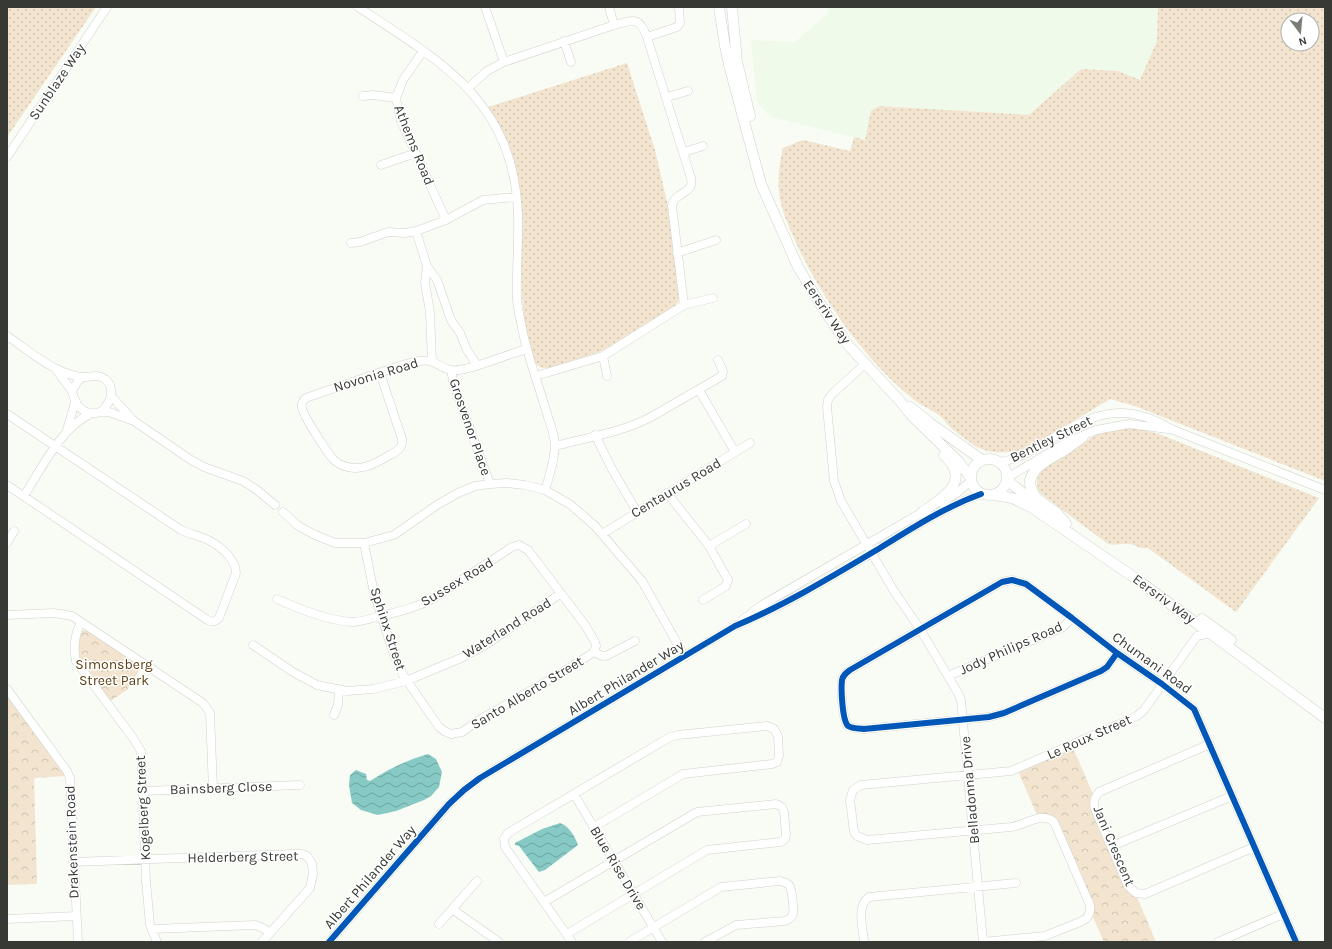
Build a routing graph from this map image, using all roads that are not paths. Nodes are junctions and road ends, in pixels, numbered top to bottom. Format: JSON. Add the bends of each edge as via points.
{"nodes":[{"id":1,"x":107,"y":7,"type":"edge"},
{"id":2,"x":358,"y":7,"type":"edge"},
{"id":3,"x":485,"y":7,"type":"edge"},
{"id":4,"x":609,"y":7,"type":"edge"},
{"id":5,"x":719,"y":7,"type":"edge"},
{"id":6,"x":732,"y":7,"type":"edge"},
{"id":7,"x":679,"y":8,"type":"edge"},
{"id":8,"x":614,"y":25,"type":"junction"},
{"id":9,"x":647,"y":37,"type":"junction"},
{"id":10,"x":564,"y":41,"type":"junction"},
{"id":11,"x":423,"y":50,"type":"junction"},
{"id":12,"x":504,"y":62,"type":"junction"},
{"id":13,"x":571,"y":62,"type":"dead end"},
{"id":14,"x":468,"y":88,"type":"junction"},
{"id":15,"x":688,"y":91,"type":"dead end"},
{"id":16,"x":363,"y":96,"type":"dead end"},
{"id":17,"x":396,"y":98,"type":"junction"},
{"id":18,"x":667,"y":98,"type":"junction"},
{"id":19,"x":703,"y":146,"type":"dead end"},
{"id":20,"x":684,"y":152,"type":"junction"},
{"id":21,"x":416,"y":153,"type":"junction"},
{"id":22,"x":7,"y":157,"type":"edge"},
{"id":23,"x":381,"y":165,"type":"dead end"},
{"id":24,"x":516,"y":197,"type":"junction"},
{"id":25,"x":773,"y":209,"type":"junction"},
{"id":26,"x":446,"y":220,"type":"junction"},
{"id":27,"x":416,"y":231,"type":"junction"},
{"id":28,"x":716,"y":240,"type":"dead end"},
{"id":29,"x":351,"y":243,"type":"dead end"},
{"id":30,"x":677,"y":253,"type":"junction"},
{"id":31,"x":427,"y":266,"type":"junction"},
{"id":32,"x":441,"y":292,"type":"junction"},
{"id":33,"x":427,"y":296,"type":"junction"},
{"id":34,"x":713,"y":298,"type":"dead end"},
{"id":35,"x":684,"y":305,"type":"junction"},
{"id":36,"x":7,"y":336,"type":"edge"},
{"id":37,"x":527,"y":349,"type":"junction"},
{"id":38,"x":603,"y":356,"type":"junction"},
{"id":39,"x":718,"y":360,"type":"dead end"},
{"id":40,"x":432,"y":362,"type":"junction"},
{"id":41,"x":865,"y":364,"type":"junction"},
{"id":42,"x":477,"y":366,"type":"junction"},
{"id":43,"x":54,"y":368,"type":"junction"},
{"id":44,"x":451,"y":370,"type":"junction"},
{"id":45,"x":380,"y":373,"type":"junction"},
{"id":46,"x":536,"y":376,"type":"junction"},
{"id":47,"x":607,"y":376,"type":"dead end"},
{"id":48,"x":83,"y":377,"type":"junction"},
{"id":49,"x":700,"y":390,"type":"junction"},
{"id":50,"x":72,"y":391,"type":"junction"},
{"id":51,"x":111,"y":396,"type":"junction"},
{"id":52,"x":900,"y":401,"type":"junction"},
{"id":53,"x":75,"y":402,"type":"junction"},
{"id":54,"x":96,"y":413,"type":"junction"},
{"id":55,"x":7,"y":414,"type":"edge"},
{"id":56,"x":910,"y":414,"type":"junction"},
{"id":57,"x":134,"y":421,"type":"junction"},
{"id":58,"x":1171,"y":429,"type":"junction"},
{"id":59,"x":67,"y":430,"type":"junction"},
{"id":60,"x":595,"y":436,"type":"junction"},
{"id":61,"x":1083,"y":437,"type":"junction"},
{"id":62,"x":750,"y":443,"type":"dead end"},
{"id":63,"x":554,"y":446,"type":"junction"},
{"id":64,"x":56,"y":447,"type":"junction"},
{"id":65,"x":735,"y":452,"type":"junction"},
{"id":66,"x":982,"y":460,"type":"junction"},
{"id":67,"x":1000,"y":462,"type":"junction"},
{"id":68,"x":971,"y":479,"type":"junction"},
{"id":69,"x":1007,"y":479,"type":"junction"},
{"id":70,"x":490,"y":484,"type":"junction"},
{"id":71,"x":7,"y":485,"type":"edge"},
{"id":72,"x":545,"y":490,"type":"junction"},
{"id":73,"x":1325,"y":490,"type":"edge"},
{"id":74,"x":667,"y":493,"type":"junction"},
{"id":75,"x":981,"y":494,"type":"junction"},
{"id":76,"x":994,"y":495,"type":"junction"},
{"id":77,"x":24,"y":496,"type":"junction"},
{"id":78,"x":275,"y":504,"type":"dead end"},
{"id":79,"x":283,"y":512,"type":"dead end"},
{"id":80,"x":637,"y":512,"type":"junction"},
{"id":81,"x":921,"y":513,"type":"junction"},
{"id":82,"x":746,"y":524,"type":"dead end"},
{"id":83,"x":1066,"y":524,"type":"junction"},
{"id":84,"x":14,"y":531,"type":"dead end"},
{"id":85,"x":602,"y":534,"type":"junction"},
{"id":86,"x":7,"y":543,"type":"edge"},
{"id":87,"x":364,"y":544,"type":"junction"},
{"id":88,"x":866,"y":544,"type":"junction"},
{"id":89,"x":709,"y":546,"type":"junction"},
{"id":90,"x":871,"y":553,"type":"junction"},
{"id":91,"x":560,"y":594,"type":"junction"},
{"id":92,"x":277,"y":599,"type":"dead end"},
{"id":93,"x":703,"y":600,"type":"dead end"},
{"id":94,"x":7,"y":615,"type":"edge"},
{"id":95,"x":382,"y":616,"type":"junction"},
{"id":96,"x":1072,"y":618,"type":"junction"},
{"id":97,"x":1194,"y":621,"type":"junction"},
{"id":98,"x":81,"y":622,"type":"junction"},
{"id":99,"x":735,"y":626,"type":"junction"},
{"id":100,"x":920,"y":629,"type":"junction"},
{"id":101,"x":1210,"y":633,"type":"junction"},
{"id":102,"x":1197,"y":636,"type":"junction"},
{"id":103,"x":635,"y":641,"type":"dead end"},
{"id":104,"x":253,"y":645,"type":"dead end"},
{"id":105,"x":594,"y":652,"type":"junction"},
{"id":106,"x":1117,"y":653,"type":"junction"},
{"id":107,"x":685,"y":657,"type":"junction"},
{"id":108,"x":948,"y":676,"type":"junction"},
{"id":109,"x":406,"y":681,"type":"junction"},
{"id":110,"x":1162,"y":684,"type":"junction"},
{"id":111,"x":7,"y":690,"type":"edge"},
{"id":112,"x":339,"y":690,"type":"junction"},
{"id":113,"x":1325,"y":709,"type":"edge"},
{"id":114,"x":334,"y":715,"type":"dead end"},
{"id":115,"x":1325,"y":718,"type":"edge"},
{"id":116,"x":964,"y":719,"type":"junction"},
{"id":117,"x":462,"y":732,"type":"joint"},
{"id":118,"x":1210,"y":744,"type":"junction"},
{"id":119,"x":969,"y":775,"type":"junction"},
{"id":120,"x":300,"y":785,"type":"dead end"},
{"id":121,"x":213,"y":788,"type":"junction"},
{"id":122,"x":143,"y":791,"type":"junction"},
{"id":123,"x":574,"y":794,"type":"junction"},
{"id":124,"x":1232,"y":796,"type":"junction"},
{"id":125,"x":594,"y":827,"type":"junction"},
{"id":126,"x":974,"y":831,"type":"junction"},
{"id":127,"x":1112,"y":846,"type":"junction"},
{"id":128,"x":1254,"y":847,"type":"junction"},
{"id":129,"x":146,"y":859,"type":"junction"},
{"id":130,"x":614,"y":860,"type":"junction"},
{"id":131,"x":74,"y":862,"type":"junction"},
{"id":132,"x":477,"y":881,"type":"dead end"},
{"id":133,"x":1016,"y":883,"type":"dead end"},
{"id":134,"x":978,"y":886,"type":"junction"},
{"id":135,"x":634,"y":894,"type":"junction"},
{"id":136,"x":544,"y":902,"type":"junction"},
{"id":137,"x":452,"y":909,"type":"junction"},
{"id":138,"x":1283,"y":914,"type":"junction"},
{"id":139,"x":76,"y":916,"type":"junction"},
{"id":140,"x":7,"y":919,"type":"edge"},
{"id":141,"x":439,"y":924,"type":"dead end"},
{"id":142,"x":654,"y":927,"type":"junction"},
{"id":143,"x":152,"y":929,"type":"junction"},
{"id":144,"x":270,"y":933,"type":"junction"},
{"id":145,"x":567,"y":934,"type":"junction"},
{"id":146,"x":78,"y":942,"type":"edge"},
{"id":147,"x":157,"y":942,"type":"edge"},
{"id":148,"x":262,"y":942,"type":"edge"},
{"id":149,"x":329,"y":942,"type":"edge"},
{"id":150,"x":499,"y":942,"type":"edge"},
{"id":151,"x":572,"y":942,"type":"edge"},
{"id":152,"x":629,"y":942,"type":"edge"},
{"id":153,"x":662,"y":942,"type":"edge"},
{"id":154,"x":705,"y":942,"type":"edge"},
{"id":155,"x":864,"y":942,"type":"edge"},
{"id":156,"x":983,"y":942,"type":"edge"},
{"id":157,"x":1218,"y":942,"type":"edge"},
{"id":158,"x":1296,"y":942,"type":"edge"}],
"edges":[{"from":1,"to":22,"type":"street","name":"Sunblaze Way"},
{"from":2,"to":11,"type":"street"},
{"from":3,"to":12,"type":"street"},
{"from":4,"to":8,"type":"street"},
{"from":5,"to":25,"type":"main road","name":"Eersriv Way","via":[[736,91],[761,184]]},
{"from":6,"to":25,"type":"main road","name":"Eersriv Way","via":[[739,71]]},
{"from":7,"to":9,"type":"street","via":[[678,26]]},
{"from":8,"to":9,"type":"street","via":[[639,22],[644,27]]},
{"from":8,"to":10,"type":"street"},
{"from":9,"to":18,"type":"street"},
{"from":10,"to":12,"type":"street"},
{"from":10,"to":13,"type":"street"},
{"from":11,"to":14,"type":"street"},
{"from":11,"to":17,"type":"street","name":"Athems Road","via":[[403,80]]},
{"from":12,"to":14,"type":"street","via":[[487,70]]},
{"from":14,"to":24,"type":"street","via":[[491,117],[504,144]]},
{"from":15,"to":18,"type":"street"},
{"from":16,"to":17,"type":"street"},
{"from":17,"to":21,"type":"street","name":"Athems Road","via":[[401,121]]},
{"from":18,"to":20,"type":"street"},
{"from":19,"to":20,"type":"street"},
{"from":20,"to":30,"type":"street","via":[[692,181],[689,189],[677,196],[672,204]]},
{"from":21,"to":23,"type":"street"},
{"from":21,"to":26,"type":"street","name":"Athems Road"},
{"from":24,"to":26,"type":"street","via":[[483,200]]},
{"from":24,"to":37,"type":"street","via":[[517,300]]},
{"from":25,"to":41,"type":"main road","name":"Eersriv Way","via":[[807,283],[835,326]]},
{"from":26,"to":27,"type":"street"},
{"from":27,"to":29,"type":"street","via":[[388,232]]},
{"from":27,"to":31,"type":"street","name":"Grosvenor Place"},
{"from":28,"to":30,"type":"street"},
{"from":30,"to":35,"type":"street"},
{"from":31,"to":32,"type":"street","name":"Grosvenor Place","via":[[437,280]]},
{"from":31,"to":33,"type":"street","name":"Grosvenor Place","via":[[424,281]]},
{"from":32,"to":33,"type":"street"},
{"from":32,"to":42,"type":"street","name":"Grosvenor Place","via":[[451,320]]},
{"from":33,"to":40,"type":"street","name":"Grosvenor Place"},
{"from":34,"to":35,"type":"street"},
{"from":35,"to":38,"type":"street"},
{"from":36,"to":43,"type":"street"},
{"from":37,"to":42,"type":"street"},
{"from":37,"to":46,"type":"street"},
{"from":38,"to":46,"type":"street"},
{"from":38,"to":47,"type":"street"},
{"from":39,"to":49,"type":"street","via":[[723,371],[722,376]]},
{"from":40,"to":44,"type":"street","name":"Novonia Road"},
{"from":40,"to":45,"type":"street","name":"Novonia Road","via":[[422,360]]},
{"from":41,"to":52,"type":"main road","name":"Eersriv Way"},
{"from":41,"to":88,"type":"street","name":"Belladonna Drive","via":[[831,395],[827,407],[837,490]]},
{"from":42,"to":44,"type":"street"},
{"from":43,"to":48,"type":"street"},
{"from":43,"to":50,"type":"street"},
{"from":44,"to":70,"type":"street","name":"Grosvenor Place","via":[[454,385]]},
{"from":45,"to":45,"type":"street","name":"Novonia Road","via":[[402,442],[400,449],[375,464],[346,467],[335,461],[311,427],[302,408],[302,402],[306,398]]},
{"from":46,"to":63,"type":"street"},
{"from":48,"to":50,"type":"street"},
{"from":48,"to":51,"type":"street","via":[[92,375],[105,379],[109,384]]},
{"from":49,"to":60,"type":"street","via":[[641,422]]},
{"from":49,"to":65,"type":"street"},
{"from":50,"to":53,"type":"street"},
{"from":51,"to":54,"type":"street","via":[[105,409]]},
{"from":51,"to":57,"type":"street"},
{"from":52,"to":56,"type":"main road","name":"Eersriv Way"},
{"from":52,"to":66,"type":"main road","name":"Eersriv Way"},
{"from":53,"to":54,"type":"street","via":[[85,412]]},
{"from":53,"to":59,"type":"street"},
{"from":54,"to":57,"type":"street","via":[[109,412]]},
{"from":54,"to":59,"type":"street","via":[[84,416]]},
{"from":55,"to":64,"type":"street"},
{"from":56,"to":68,"type":"main road","name":"Eersriv Way","via":[[958,461]]},
{"from":56,"to":81,"type":"main road","via":[[919,432],[947,458],[956,474],[954,487],[946,496]]},
{"from":57,"to":78,"type":"street","via":[[191,460],[243,481]]},
{"from":58,"to":61,"type":"street","name":"Bentley Street","via":[[1129,424],[1101,429]]},
{"from":58,"to":67,"type":"street","name":"Bentley Street","via":[[1156,420],[1129,412],[1109,413],[1091,417],[1073,426],[1021,457]]},
{"from":58,"to":73,"type":"street","name":"Bentley Street"},
{"from":59,"to":64,"type":"street"},
{"from":60,"to":63,"type":"street"},
{"from":60,"to":80,"type":"street"},
{"from":61,"to":69,"type":"street","name":"Bentley Street","via":[[1066,442]]},
{"from":61,"to":83,"type":"main road","via":[[1036,468],[1031,475],[1030,482],[1036,497]]},
{"from":62,"to":65,"type":"street","name":"Centaurus Road"},
{"from":63,"to":72,"type":"street","via":[[552,469]]},
{"from":64,"to":77,"type":"street"},
{"from":64,"to":77,"type":"street","via":[[181,530],[209,540],[233,561],[236,573],[219,618],[211,622],[206,619]]},
{"from":65,"to":74,"type":"street","name":"Centaurus Road"},
{"from":66,"to":67,"type":"main road"},
{"from":66,"to":68,"type":"main road","via":[[975,465]]},
{"from":67,"to":69,"type":"main road","via":[[1006,469]]},
{"from":68,"to":75,"type":"main road","via":[[974,489]]},
{"from":68,"to":81,"type":"street","name":"Albert Philander Way","via":[[958,492]]},
{"from":69,"to":76,"type":"main road","via":[[1003,489]]},
{"from":69,"to":83,"type":"main road","name":"Eersriv Way","via":[[1029,499]]},
{"from":70,"to":72,"type":"street","via":[[507,483]]},
{"from":70,"to":87,"type":"street","via":[[475,486],[458,493],[394,535]]},
{"from":71,"to":77,"type":"street"},
{"from":72,"to":85,"type":"street","via":[[570,505]]},
{"from":74,"to":80,"type":"street","name":"Centaurus Road"},
{"from":74,"to":89,"type":"street"},
{"from":75,"to":76,"type":"main road"},
{"from":75,"to":90,"type":"street","name":"Albert Philander Way","via":[[952,506]]},
{"from":76,"to":97,"type":"main road","name":"Eersriv Way","via":[[1012,498],[1031,507]]},
{"from":79,"to":87,"type":"street","via":[[313,534],[335,543]]},
{"from":80,"to":85,"type":"street","name":"Centaurus Road"},
{"from":81,"to":88,"type":"street","name":"Albert Philander Way"},
{"from":82,"to":89,"type":"street"},
{"from":83,"to":113,"type":"main road","name":"Eersriv Way","via":[[1140,574]]},
{"from":84,"to":86,"type":"street"},
{"from":85,"to":107,"type":"street","via":[[642,581]]},
{"from":87,"to":95,"type":"street","name":"Sphinx Street","via":[[374,593]]},
{"from":88,"to":90,"type":"street","name":"Belladonna Drive"},
{"from":88,"to":99,"type":"street","name":"Albert Philander Way","via":[[762,605]]},
{"from":89,"to":93,"type":"street","via":[[728,583]]},
{"from":90,"to":99,"type":"street","name":"Albert Philander Way","via":[[807,590]]},
{"from":90,"to":100,"type":"street","name":"Belladonna Drive"},
{"from":91,"to":95,"type":"street","name":"Sussex Road","via":[[528,550],[519,545],[424,604]]},
{"from":91,"to":105,"type":"street","via":[[595,642]]},
{"from":91,"to":109,"type":"street","name":"Waterland Road","via":[[487,644]]},
{"from":92,"to":95,"type":"street","name":"Sussex Road","via":[[324,617],[353,622]]},
{"from":94,"to":98,"type":"street","via":[[62,614],[72,616]]},
{"from":95,"to":109,"type":"street","name":"Sphinx Street","via":[[394,655]]},
{"from":96,"to":100,"type":"street","name":"Chumani Road","via":[[1026,584],[1012,580],[1002,582]]},
{"from":96,"to":106,"type":"street","name":"Chumani Road"},
{"from":96,"to":108,"type":"street","name":"Jody Philips Road","via":[[1063,627]]},
{"from":97,"to":101,"type":"main road","name":"Eersriv Way"},
{"from":97,"to":102,"type":"street"},
{"from":98,"to":121,"type":"street","via":[[206,706],[210,713]]},
{"from":98,"to":122,"type":"street","name":"Kogelberg Street","via":[[75,639],[76,661],[140,748]]},
{"from":99,"to":107,"type":"street","name":"Albert Philander Way"},
{"from":100,"to":108,"type":"street","name":"Belladonna Drive"},
{"from":100,"to":116,"type":"street","name":"Chumani Road","via":[[844,674],[842,680],[845,721],[853,728],[864,729]]},
{"from":101,"to":102,"type":"street"},
{"from":101,"to":115,"type":"main road","name":"Eersriv Way"},
{"from":102,"to":110,"type":"street","name":"Le Roux Street"},
{"from":103,"to":105,"type":"street","name":"Santo Alberto Street","via":[[606,656]]},
{"from":104,"to":112,"type":"street","name":"Waterland Road","via":[[316,685]]},
{"from":105,"to":117,"type":"street","name":"Santo Alberto Street"},
{"from":106,"to":110,"type":"street","name":"Chumani Road"},
{"from":106,"to":116,"type":"street","via":[[1107,667],[1092,676],[1004,713]]},
{"from":107,"to":149,"type":"street","name":"Albert Philander Way","via":[[480,778],[464,790]]},
{"from":108,"to":116,"type":"street","name":"Belladonna Drive","via":[[961,700]]},
{"from":109,"to":112,"type":"street","name":"Waterland Road","via":[[373,689]]},
{"from":109,"to":117,"type":"street","name":"Sphinx Street","via":[[439,727],[451,734]]},
{"from":110,"to":118,"type":"street","name":"Chumani Road","via":[[1194,709]]},
{"from":110,"to":119,"type":"street","name":"Le Roux Street","via":[[1144,710],[1124,722],[1010,771]]},
{"from":111,"to":131,"type":"street","name":"Drakenstein Road","via":[[69,775]]},
{"from":112,"to":114,"type":"street"},
{"from":116,"to":119,"type":"street","name":"Belladonna Drive"},
{"from":118,"to":124,"type":"street","name":"Chumani Road"},
{"from":118,"to":127,"type":"street","name":"Jani Crescent","via":[[1097,794],[1094,809]]},
{"from":119,"to":126,"type":"street","name":"Belladonna Drive"},
{"from":119,"to":126,"type":"street","name":"Le Roux Street","via":[[861,785],[853,790],[850,800],[854,832],[856,836],[867,840]]},
{"from":120,"to":121,"type":"street","name":"Bainsberg Close"},
{"from":121,"to":122,"type":"street","name":"Bainsberg Close"},
{"from":122,"to":129,"type":"street","name":"Kogelberg Street"},
{"from":123,"to":125,"type":"street","name":"Blue Rise Drive"},
{"from":123,"to":125,"type":"street","via":[[674,736],[767,726],[776,731],[779,756],[775,763],[683,774]]},
{"from":123,"to":136,"type":"street","via":[[508,833],[504,839],[505,847]]},
{"from":124,"to":127,"type":"street"},
{"from":124,"to":128,"type":"street","name":"Chumani Road"},
{"from":125,"to":130,"type":"street","name":"Blue Rise Drive"},
{"from":126,"to":134,"type":"street","name":"Belladonna Drive"},
{"from":126,"to":156,"type":"street","via":[[1019,826],[1038,818],[1048,818],[1057,827],[1090,905],[1087,918],[1044,936]]},
{"from":127,"to":128,"type":"street","name":"Jani Crescent","via":[[1128,886],[1141,894]]},
{"from":128,"to":138,"type":"street","name":"Chumani Road"},
{"from":129,"to":131,"type":"street","name":"Helderberg Street"},
{"from":129,"to":143,"type":"street","name":"Kogelberg Street"},
{"from":129,"to":144,"type":"street","name":"Helderberg Street","via":[[293,854],[307,856],[312,864],[313,874],[310,888]]},
{"from":130,"to":135,"type":"street","name":"Blue Rise Drive"},
{"from":130,"to":135,"type":"street","via":[[697,812],[772,804],[783,809],[786,835],[781,842],[707,850]]},
{"from":130,"to":136,"type":"street"},
{"from":131,"to":139,"type":"street","name":"Drakenstein Road"},
{"from":132,"to":137,"type":"street"},
{"from":133,"to":134,"type":"street"},
{"from":134,"to":155,"type":"street","via":[[869,897],[861,908]]},
{"from":134,"to":156,"type":"street","name":"Belladonna Drive"},
{"from":135,"to":142,"type":"street","name":"Blue Rise Drive"},
{"from":135,"to":145,"type":"street"},
{"from":136,"to":145,"type":"street"},
{"from":137,"to":141,"type":"street"},
{"from":137,"to":150,"type":"street"},
{"from":138,"to":157,"type":"street"},
{"from":138,"to":158,"type":"street","name":"Chumani Road"},
{"from":139,"to":140,"type":"street"},
{"from":139,"to":146,"type":"street","name":"Drakenstein Road"},
{"from":142,"to":152,"type":"street"},
{"from":142,"to":153,"type":"street","name":"Blue Rise Drive"},
{"from":142,"to":154,"type":"street","via":[[721,887],[780,881],[789,885],[793,913],[790,918],[785,921],[736,925]]},
{"from":143,"to":144,"type":"street","via":[[255,925]]},
{"from":143,"to":147,"type":"street","name":"Kogelberg Street"},
{"from":144,"to":148,"type":"street","name":"Helderberg Street"},
{"from":145,"to":151,"type":"street"}]}
